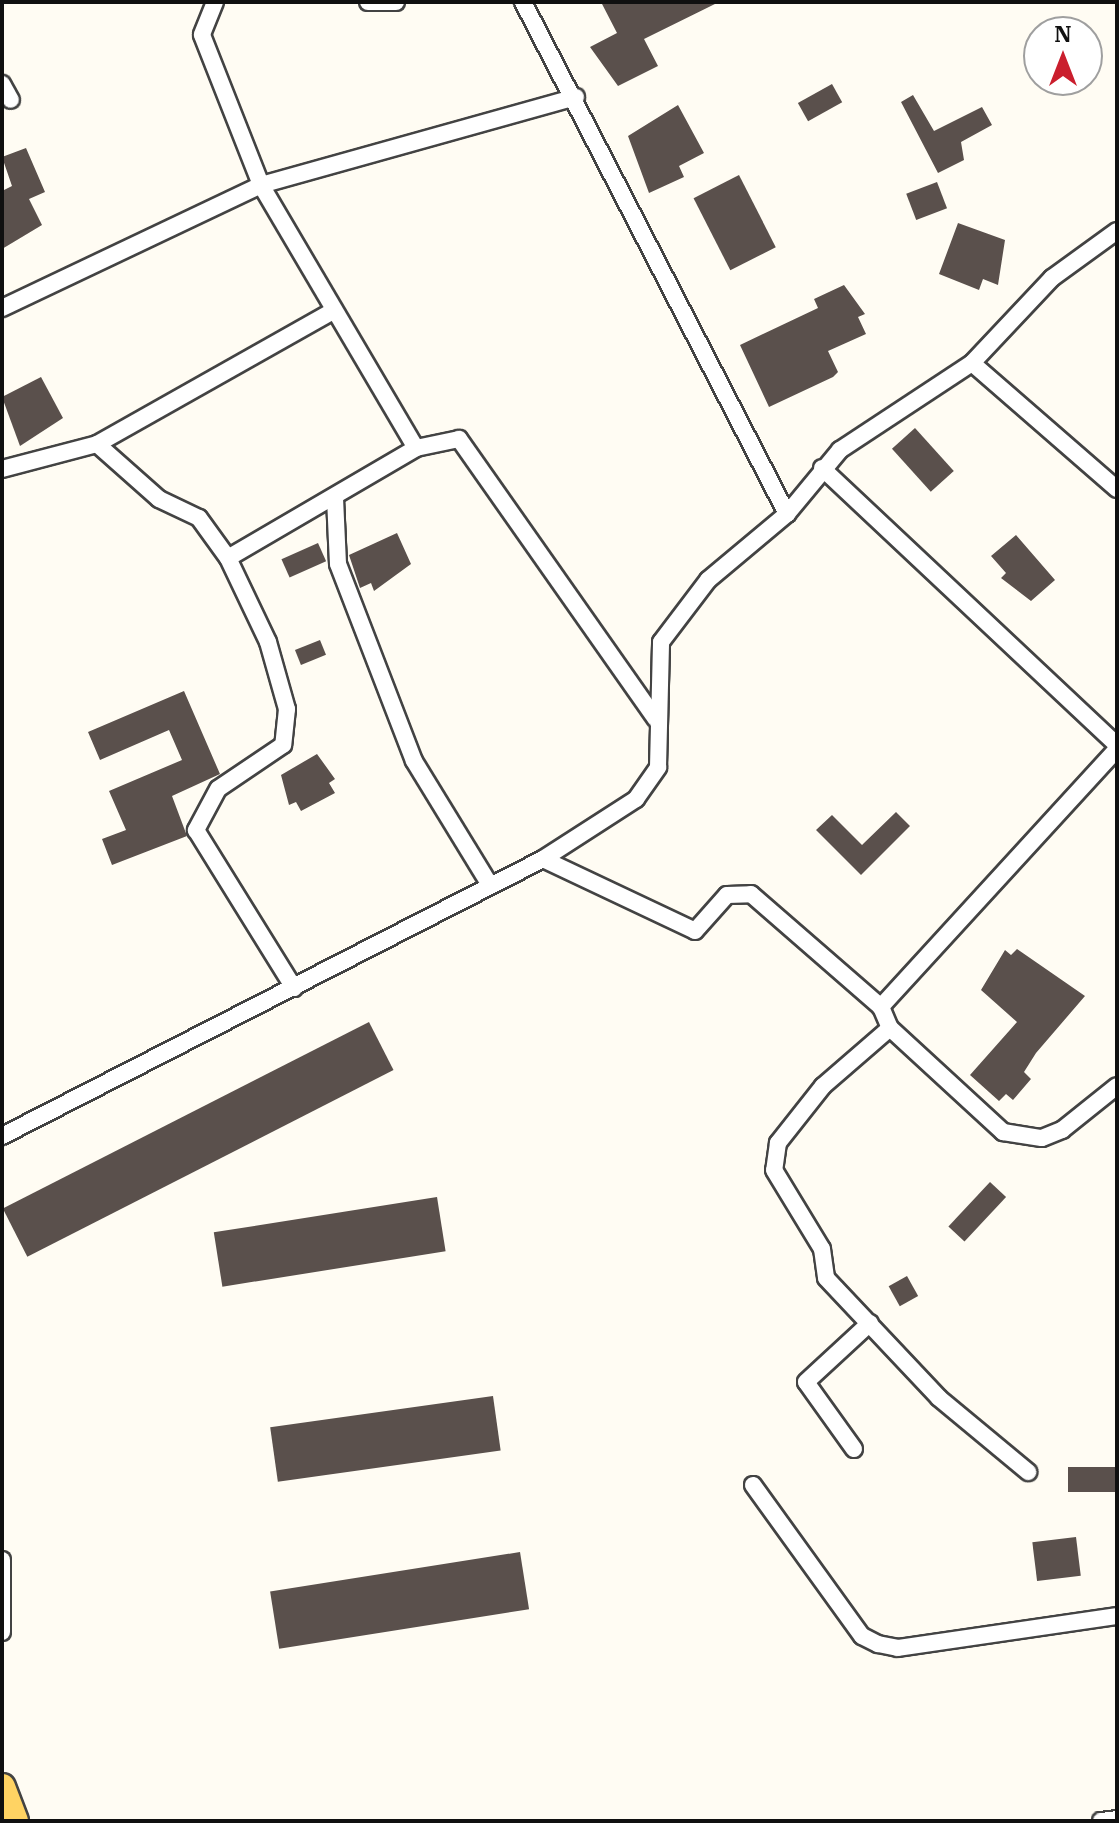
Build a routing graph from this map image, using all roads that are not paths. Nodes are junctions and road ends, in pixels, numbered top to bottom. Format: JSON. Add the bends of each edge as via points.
{"nodes":[{"id":1,"x":215,"y":2,"type":"edge"},
{"id":2,"x":368,"y":2,"type":"edge"},
{"id":3,"x":396,"y":2,"type":"edge"},
{"id":4,"x":523,"y":2,"type":"edge"},
{"id":5,"x":2,"y":84,"type":"edge"},
{"id":6,"x":576,"y":97,"type":"junction"},
{"id":7,"x":11,"y":100,"type":"dead end"},
{"id":8,"x":261,"y":185,"type":"junction"},
{"id":9,"x":1117,"y":231,"type":"edge"},
{"id":10,"x":2,"y":308,"type":"edge"},
{"id":11,"x":331,"y":312,"type":"junction"},
{"id":12,"x":972,"y":363,"type":"junction"},
{"id":13,"x":97,"y":444,"type":"junction"},
{"id":14,"x":416,"y":448,"type":"junction"},
{"id":15,"x":822,"y":468,"type":"junction"},
{"id":16,"x":2,"y":469,"type":"edge"},
{"id":17,"x":1117,"y":489,"type":"edge"},
{"id":18,"x":335,"y":498,"type":"junction"},
{"id":19,"x":787,"y":514,"type":"junction"},
{"id":20,"x":228,"y":558,"type":"junction"},
{"id":21,"x":656,"y":719,"type":"junction"},
{"id":22,"x":1117,"y":747,"type":"edge"},
{"id":23,"x":543,"y":859,"type":"junction"},
{"id":24,"x":490,"y":885,"type":"junction"},
{"id":25,"x":294,"y":988,"type":"junction"},
{"id":26,"x":881,"y":1007,"type":"junction"},
{"id":27,"x":890,"y":1028,"type":"junction"},
{"id":28,"x":1117,"y":1086,"type":"edge"},
{"id":29,"x":2,"y":1136,"type":"edge"},
{"id":30,"x":870,"y":1323,"type":"junction"},
{"id":31,"x":854,"y":1449,"type":"dead end"},
{"id":32,"x":1028,"y":1472,"type":"dead end"},
{"id":33,"x":753,"y":1485,"type":"dead end"},
{"id":34,"x":2,"y":1560,"type":"edge"},
{"id":35,"x":1117,"y":1616,"type":"edge"},
{"id":36,"x":2,"y":1632,"type":"edge"},
{"id":37,"x":2,"y":1787,"type":"edge"},
{"id":38,"x":1117,"y":1819,"type":"edge"},
{"id":39,"x":15,"y":1821,"type":"edge"},
{"id":40,"x":1101,"y":1821,"type":"edge"}],
"edges":[{"from":1,"to":8,"type":"street","via":[[202,35]]},
{"from":2,"to":3,"type":"street"},
{"from":4,"to":6,"type":"street"},
{"from":5,"to":7,"type":"street"},
{"from":6,"to":8,"type":"street"},
{"from":6,"to":19,"type":"street"},
{"from":8,"to":10,"type":"street"},
{"from":8,"to":11,"type":"street"},
{"from":9,"to":12,"type":"street","via":[[1052,278]]},
{"from":11,"to":13,"type":"street"},
{"from":11,"to":14,"type":"street"},
{"from":12,"to":15,"type":"street"},
{"from":12,"to":17,"type":"street"},
{"from":13,"to":16,"type":"street"},
{"from":13,"to":20,"type":"street","via":[[159,499],[199,518]]},
{"from":14,"to":18,"type":"street"},
{"from":14,"to":21,"type":"street","via":[[463,441]]},
{"from":15,"to":19,"type":"street"},
{"from":15,"to":22,"type":"street"},
{"from":18,"to":20,"type":"street"},
{"from":18,"to":24,"type":"street","via":[[338,564],[414,761]]},
{"from":19,"to":21,"type":"street","via":[[715,572],[661,642]]},
{"from":20,"to":25,"type":"street","via":[[268,642],[287,731],[272,758],[218,789],[196,830]]},
{"from":21,"to":23,"type":"street","via":[[660,750],[652,780]]},
{"from":22,"to":26,"type":"street"},
{"from":23,"to":24,"type":"street"},
{"from":23,"to":26,"type":"street","via":[[695,931],[727,895],[751,894]]},
{"from":24,"to":25,"type":"street"},
{"from":25,"to":29,"type":"street"},
{"from":26,"to":27,"type":"street"},
{"from":27,"to":28,"type":"street","via":[[991,1126],[1017,1137],[1062,1130]]},
{"from":27,"to":30,"type":"street","via":[[823,1086],[774,1154],[774,1170],[822,1249],[826,1278]]},
{"from":30,"to":31,"type":"street","via":[[806,1382]]},
{"from":30,"to":32,"type":"street","via":[[939,1398]]},
{"from":33,"to":35,"type":"street","via":[[862,1636],[878,1644],[898,1648]]},
{"from":34,"to":36,"type":"street"},
{"from":37,"to":39,"type":"main road"},
{"from":38,"to":40,"type":"street"}]}
